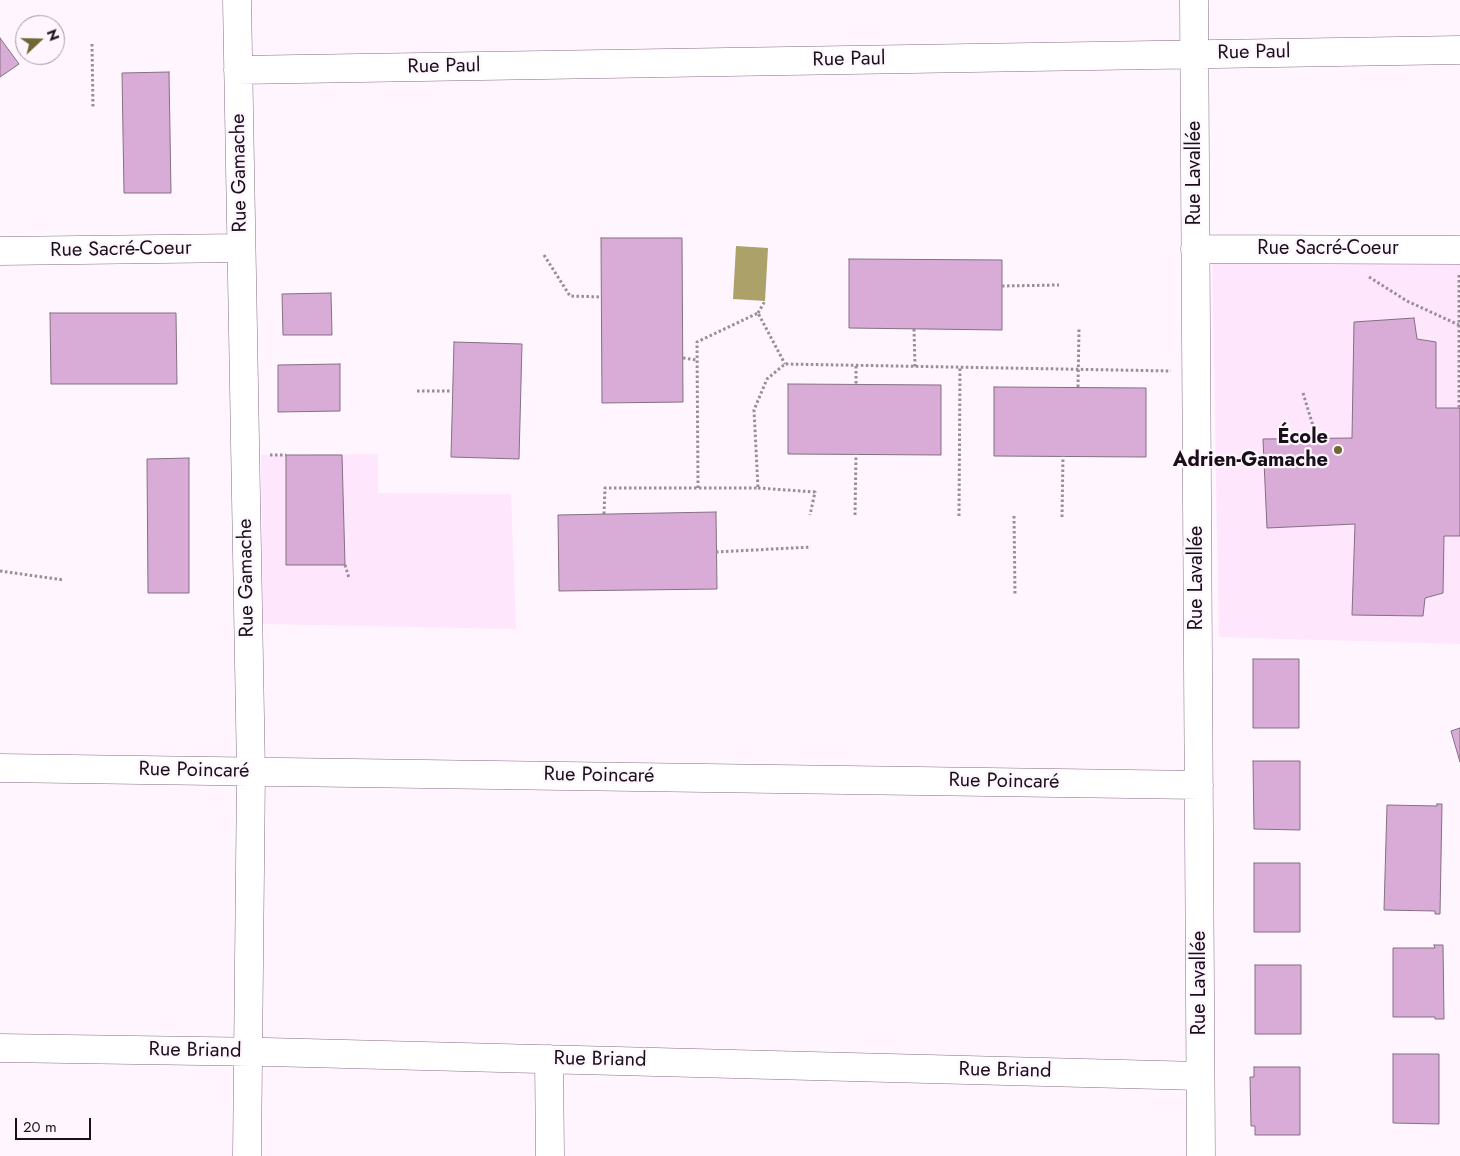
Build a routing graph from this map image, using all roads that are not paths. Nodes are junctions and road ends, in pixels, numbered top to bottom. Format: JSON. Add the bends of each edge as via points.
{"nodes":[{"id":1,"x":236,"y":0,"type":"edge"},
{"id":2,"x":1194,"y":0,"type":"edge"},
{"id":3,"x":1460,"y":50,"type":"edge"},
{"id":4,"x":1195,"y":54,"type":"junction"},
{"id":5,"x":238,"y":70,"type":"junction"},
{"id":6,"x":241,"y":248,"type":"junction"},
{"id":7,"x":1195,"y":249,"type":"junction"},
{"id":8,"x":1459,"y":250,"type":"edge"},
{"id":9,"x":0,"y":251,"type":"edge"},
{"id":10,"x":0,"y":768,"type":"edge"},
{"id":11,"x":250,"y":772,"type":"junction"},
{"id":12,"x":1199,"y":785,"type":"junction"},
{"id":13,"x":0,"y":1048,"type":"edge"},
{"id":14,"x":246,"y":1051,"type":"junction"},
{"id":15,"x":549,"y":1059,"type":"junction"},
{"id":16,"x":1200,"y":1076,"type":"junction"},
{"id":17,"x":247,"y":1156,"type":"edge"},
{"id":18,"x":550,"y":1156,"type":"edge"},
{"id":19,"x":1201,"y":1156,"type":"edge"}],
"edges":[{"from":1,"to":5,"type":"street","name":"Rue Gamache"},
{"from":2,"to":4,"type":"street","name":"Rue Lavallée"},
{"from":3,"to":4,"type":"street","name":"Rue Paul"},
{"from":4,"to":5,"type":"street","name":"Rue Paul"},
{"from":4,"to":7,"type":"street","name":"Rue Lavallée"},
{"from":5,"to":6,"type":"street","name":"Rue Gamache"},
{"from":6,"to":9,"type":"street","name":"Rue Sacré-Coeur"},
{"from":6,"to":11,"type":"street","name":"Rue Gamache"},
{"from":7,"to":8,"type":"street","name":"Rue Sacré-Coeur"},
{"from":7,"to":12,"type":"street","name":"Rue Lavallée"},
{"from":10,"to":11,"type":"street","name":"Rue Poincaré"},
{"from":11,"to":12,"type":"street","name":"Rue Poincaré"},
{"from":11,"to":14,"type":"street","name":"Rue Gamache"},
{"from":12,"to":16,"type":"street","name":"Rue Lavallée"},
{"from":13,"to":14,"type":"street","name":"Rue Briand"},
{"from":14,"to":15,"type":"street","name":"Rue Briand"},
{"from":14,"to":17,"type":"street","name":"Rue Gamache"},
{"from":15,"to":16,"type":"street","name":"Rue Briand"},
{"from":15,"to":18,"type":"street"},
{"from":16,"to":19,"type":"street","name":"Rue Lavallée"}]}
